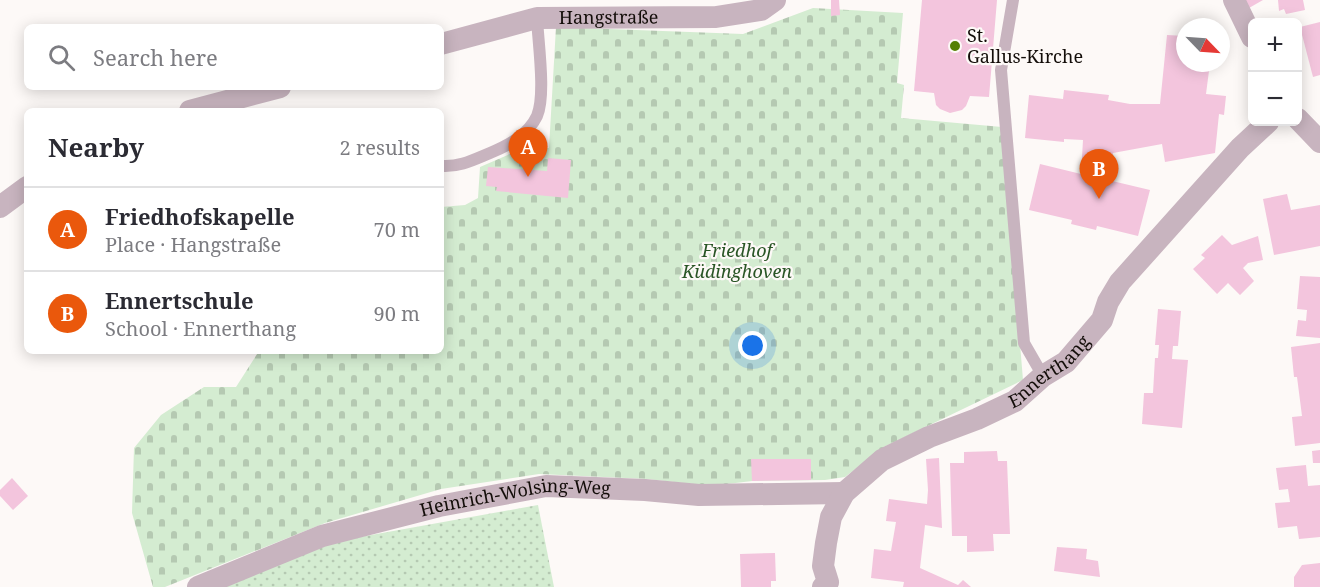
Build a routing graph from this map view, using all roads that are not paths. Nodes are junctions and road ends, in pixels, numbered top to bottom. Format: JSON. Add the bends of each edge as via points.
{"nodes":[{"id":1,"x":775,"y":0,"type":"edge"},
{"id":2,"x":1013,"y":0,"type":"edge"},
{"id":3,"x":1234,"y":0,"type":"edge"},
{"id":4,"x":537,"y":9,"type":"edge"},
{"id":5,"x":1248,"y":29,"type":"edge"},
{"id":6,"x":444,"y":43,"type":"edge"},
{"id":7,"x":269,"y":90,"type":"edge"},
{"id":8,"x":201,"y":108,"type":"edge"},
{"id":9,"x":1302,"y":123,"type":"edge"},
{"id":10,"x":1264,"y":126,"type":"edge"},
{"id":11,"x":1320,"y":142,"type":"edge"},
{"id":12,"x":444,"y":166,"type":"edge"},
{"id":13,"x":24,"y":189,"type":"edge"},
{"id":14,"x":0,"y":207,"type":"edge"},
{"id":15,"x":1043,"y":376,"type":"junction"},
{"id":16,"x":844,"y":493,"type":"junction"},
{"id":17,"x":829,"y":585,"type":"edge"},
{"id":18,"x":198,"y":587,"type":"edge"}],
"edges":[{"from":1,"to":4,"type":"street","name":"Hangstraße","via":[[761,10],[716,17]]},
{"from":2,"to":15,"type":"lane","via":[[1001,70],[1024,343]]},
{"from":3,"to":5,"type":"street"},
{"from":4,"to":6,"type":"street","name":"Hangstraße"},
{"from":4,"to":12,"type":"lane","via":[[537,115],[517,140],[456,166]]},
{"from":7,"to":8,"type":"street"},
{"from":9,"to":11,"type":"street"},
{"from":10,"to":15,"type":"street","name":"Ennerthang","via":[[1120,282],[1102,320],[1084,342],[1066,362]]},
{"from":13,"to":14,"type":"street"},
{"from":15,"to":16,"type":"street","name":"Ennerthang","via":[[1015,401],[882,460]]},
{"from":16,"to":17,"type":"street","name":"Ennerthang","via":[[831,518],[826,543],[823,566]]},
{"from":16,"to":18,"type":"street","name":"Heinrich-Wolsing-Weg","via":[[699,495],[546,486],[439,506],[322,536]]}]}
